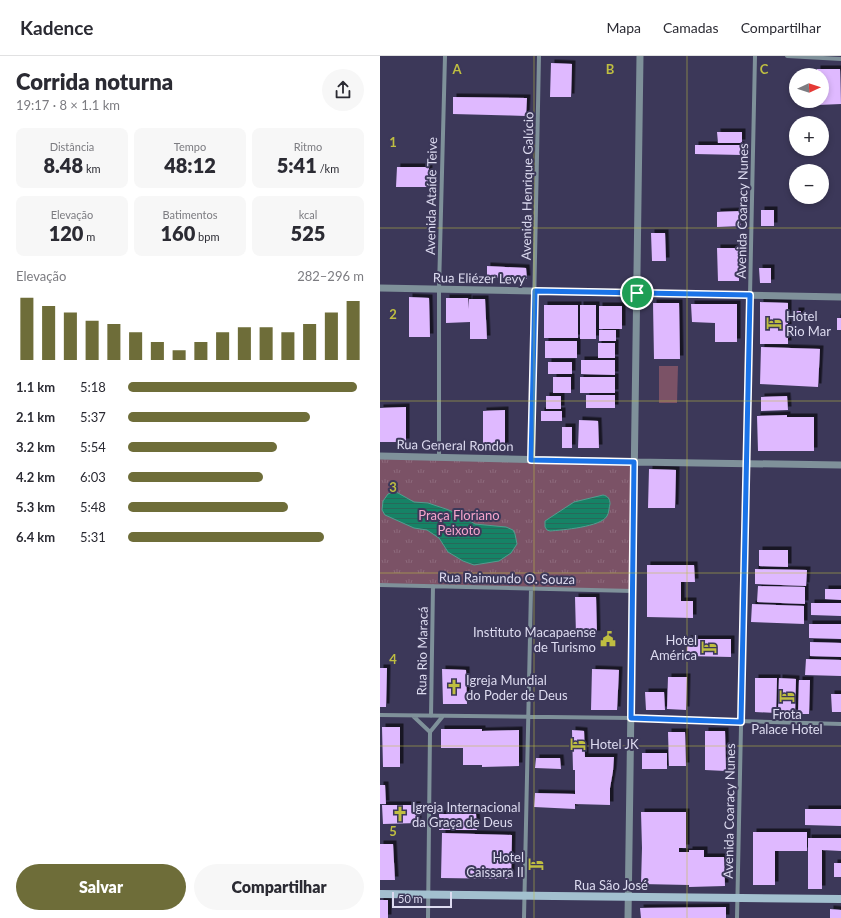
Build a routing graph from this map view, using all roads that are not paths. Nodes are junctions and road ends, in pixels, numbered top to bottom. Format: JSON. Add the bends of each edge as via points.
{"nodes":[{"id":1,"x":444,"y":56,"type":"edge"},
{"id":2,"x":539,"y":56,"type":"edge"},
{"id":3,"x":640,"y":56,"type":"edge"},
{"id":4,"x":755,"y":56,"type":"edge"},
{"id":5,"x":787,"y":56,"type":"edge"},
{"id":6,"x":841,"y":59,"type":"edge"},
{"id":7,"x":380,"y":288,"type":"edge"},
{"id":8,"x":439,"y":289,"type":"junction"},
{"id":9,"x":535,"y":291,"type":"junction"},
{"id":10,"x":637,"y":293,"type":"junction"},
{"id":11,"x":750,"y":295,"type":"junction"},
{"id":12,"x":841,"y":297,"type":"edge"},
{"id":13,"x":380,"y":456,"type":"edge"},
{"id":14,"x":439,"y":457,"type":"junction"},
{"id":15,"x":531,"y":460,"type":"junction"},
{"id":16,"x":634,"y":462,"type":"junction"},
{"id":17,"x":746,"y":464,"type":"junction"},
{"id":18,"x":841,"y":464,"type":"edge"},
{"id":19,"x":380,"y":585,"type":"edge"},
{"id":20,"x":433,"y":586,"type":"junction"},
{"id":21,"x":531,"y":589,"type":"junction"},
{"id":22,"x":633,"y":591,"type":"junction"},
{"id":23,"x":380,"y":715,"type":"edge"},
{"id":24,"x":413,"y":716,"type":"junction"},
{"id":25,"x":431,"y":716,"type":"junction"},
{"id":26,"x":443,"y":716,"type":"junction"},
{"id":27,"x":528,"y":717,"type":"junction"},
{"id":28,"x":631,"y":718,"type":"junction"},
{"id":29,"x":741,"y":722,"type":"junction"},
{"id":30,"x":841,"y":724,"type":"edge"},
{"id":31,"x":430,"y":732,"type":"junction"},
{"id":32,"x":380,"y":894,"type":"edge"},
{"id":33,"x":428,"y":895,"type":"junction"},
{"id":34,"x":524,"y":896,"type":"junction"},
{"id":35,"x":629,"y":896,"type":"junction"},
{"id":36,"x":737,"y":898,"type":"junction"},
{"id":37,"x":841,"y":899,"type":"edge"},
{"id":38,"x":428,"y":918,"type":"edge"},
{"id":39,"x":524,"y":918,"type":"edge"},
{"id":40,"x":628,"y":918,"type":"edge"},
{"id":41,"x":737,"y":918,"type":"edge"}],
"edges":[{"from":1,"to":8,"type":"street","name":"Avenida Ataíde Teive"},
{"from":2,"to":9,"type":"street","name":"Avenida Henrique Galúcio"},
{"from":3,"to":10,"type":"street"},
{"from":4,"to":11,"type":"street","name":"Avenida Coaracy Nunes"},
{"from":5,"to":6,"type":"street"},
{"from":7,"to":8,"type":"street","name":"Rua Eliézer Levy"},
{"from":8,"to":9,"type":"street","name":"Rua Eliézer Levy"},
{"from":8,"to":14,"type":"street","name":"Avenida Ataíde Teive"},
{"from":9,"to":10,"type":"street","name":"Rua Eliézer Levy"},
{"from":9,"to":15,"type":"street","name":"Avenida Henrique Galúcio"},
{"from":10,"to":11,"type":"street","name":"Rua Eliézer Levy"},
{"from":10,"to":16,"type":"street"},
{"from":11,"to":12,"type":"street","name":"Rua Eliézer Levy"},
{"from":11,"to":17,"type":"street","name":"Avenida Coaracy Nunes"},
{"from":13,"to":14,"type":"street","name":"Rua General Rondon"},
{"from":14,"to":15,"type":"street","name":"Rua General Rondon"},
{"from":15,"to":16,"type":"street","name":"Rua General Rondon"},
{"from":16,"to":17,"type":"street","name":"Rua General Rondon"},
{"from":16,"to":22,"type":"street"},
{"from":17,"to":18,"type":"street","name":"Rua General Rondon"},
{"from":17,"to":29,"type":"street","name":"Avenida Coaracy Nunes"},
{"from":19,"to":20,"type":"street","name":"Rua Raimundo O. Souza"},
{"from":20,"to":21,"type":"street","name":"Rua Raimundo O. Souza"},
{"from":20,"to":25,"type":"street","name":"Rua Rio Maracá"},
{"from":21,"to":22,"type":"street","name":"Rua Raimundo O. Souza"},
{"from":21,"to":27,"type":"street"},
{"from":22,"to":28,"type":"street"},
{"from":23,"to":24,"type":"street"},
{"from":24,"to":25,"type":"street"},
{"from":24,"to":31,"type":"street"},
{"from":25,"to":26,"type":"street"},
{"from":26,"to":27,"type":"street"},
{"from":26,"to":31,"type":"street"},
{"from":27,"to":28,"type":"street"},
{"from":27,"to":34,"type":"street"},
{"from":28,"to":29,"type":"street"},
{"from":28,"to":35,"type":"street"},
{"from":29,"to":30,"type":"street"},
{"from":29,"to":36,"type":"street","name":"Avenida Coaracy Nunes"},
{"from":31,"to":33,"type":"street"},
{"from":32,"to":33,"type":"main road","name":"Rua São José"},
{"from":33,"to":34,"type":"main road","name":"Rua São José"},
{"from":33,"to":38,"type":"street"},
{"from":34,"to":35,"type":"main road","name":"Rua São José"},
{"from":34,"to":39,"type":"street"},
{"from":35,"to":36,"type":"main road","name":"Rua São José"},
{"from":35,"to":40,"type":"street"},
{"from":36,"to":37,"type":"main road","name":"Rua São José"},
{"from":36,"to":41,"type":"street","name":"Avenida Coaracy Nunes"}]}
